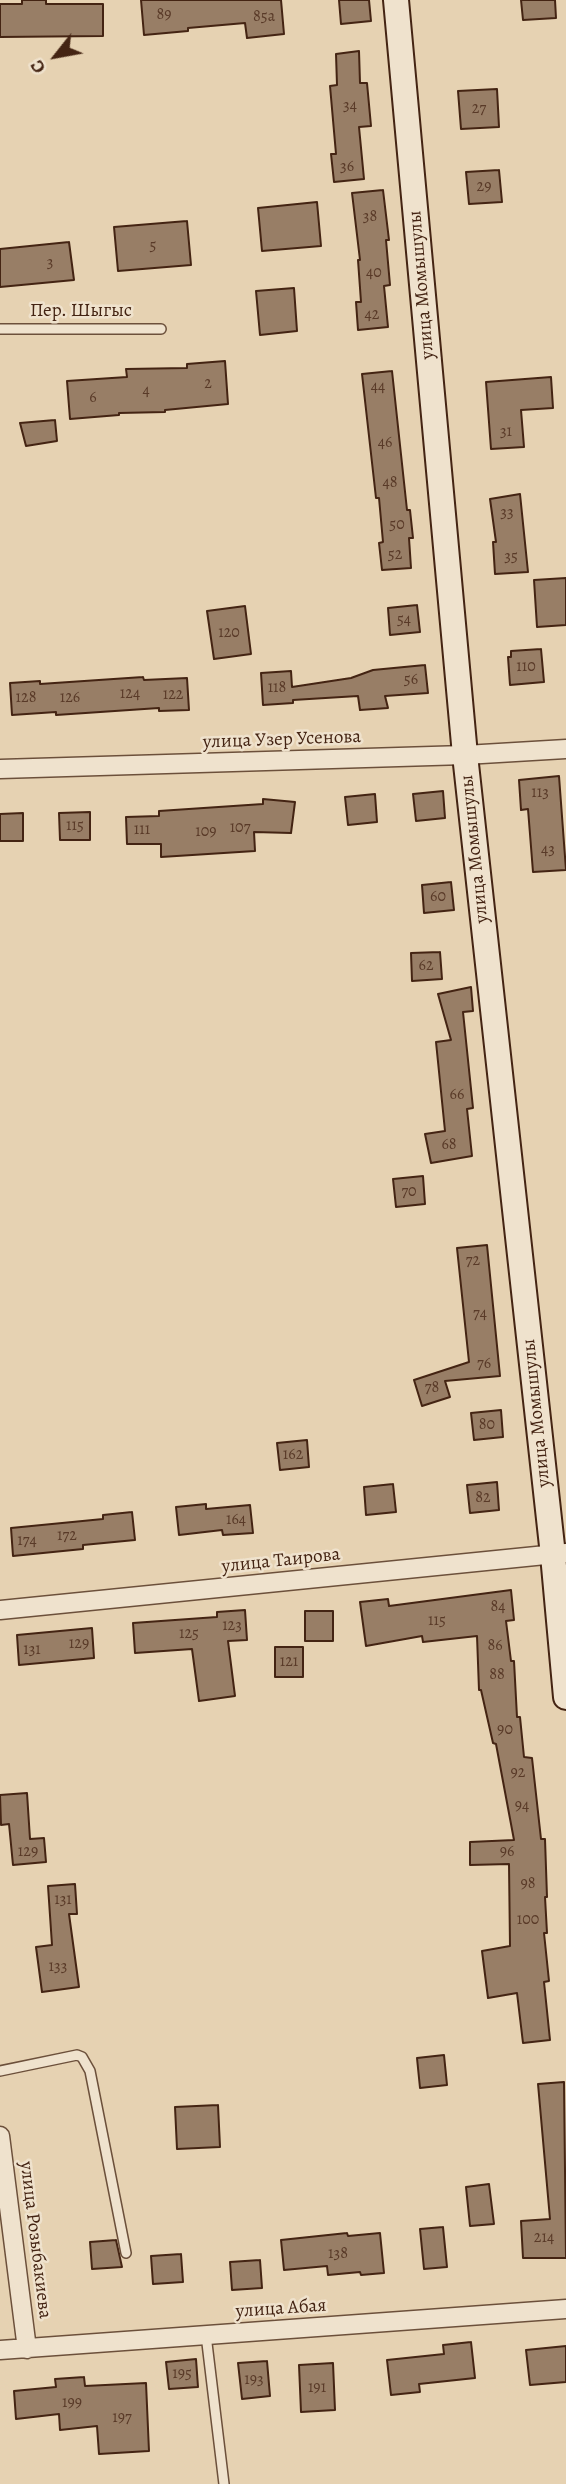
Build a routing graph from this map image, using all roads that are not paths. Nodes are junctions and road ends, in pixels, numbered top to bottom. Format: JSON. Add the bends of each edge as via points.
{"nodes":[{"id":1,"x":396,"y":0,"type":"edge"},
{"id":2,"x":0,"y":329,"type":"edge"},
{"id":3,"x":162,"y":329,"type":"dead end"},
{"id":4,"x":566,"y":749,"type":"edge"},
{"id":5,"x":465,"y":755,"type":"junction"},
{"id":6,"x":0,"y":769,"type":"edge"},
{"id":7,"x":559,"y":1554,"type":"edge"},
{"id":8,"x":0,"y":1610,"type":"edge"},
{"id":9,"x":566,"y":1697,"type":"edge"},
{"id":10,"x":0,"y":2071,"type":"edge"},
{"id":11,"x":0,"y":2136,"type":"edge"},
{"id":12,"x":126,"y":2253,"type":"dead end"},
{"id":13,"x":566,"y":2309,"type":"edge"},
{"id":14,"x":206,"y":2336,"type":"junction"},
{"id":15,"x":27,"y":2349,"type":"junction"},
{"id":16,"x":0,"y":2350,"type":"edge"},
{"id":17,"x":224,"y":2484,"type":"edge"}],
"edges":[{"from":1,"to":5,"type":"street","name":"улица Момышулы"},
{"from":2,"to":3,"type":"lane","name":"Пер. Шыгыс"},
{"from":4,"to":5,"type":"street","name":"улица Узер Усенова"},
{"from":5,"to":6,"type":"street","name":"улица Узер Усенова"},
{"from":5,"to":7,"type":"street","name":"улица Момышулы"},
{"from":7,"to":8,"type":"street","name":"улица Таирова"},
{"from":7,"to":9,"type":"street","name":"улица Момышулы"},
{"from":10,"to":12,"type":"lane","via":[[82,2057],[90,2071]]},
{"from":11,"to":15,"type":"street","name":"улица Розыбакиева"},
{"from":13,"to":14,"type":"street","name":"улица Абая"},
{"from":14,"to":15,"type":"street","name":"улица Абая"},
{"from":14,"to":17,"type":"lane"},
{"from":15,"to":16,"type":"street","name":"улица Абая"}]}
